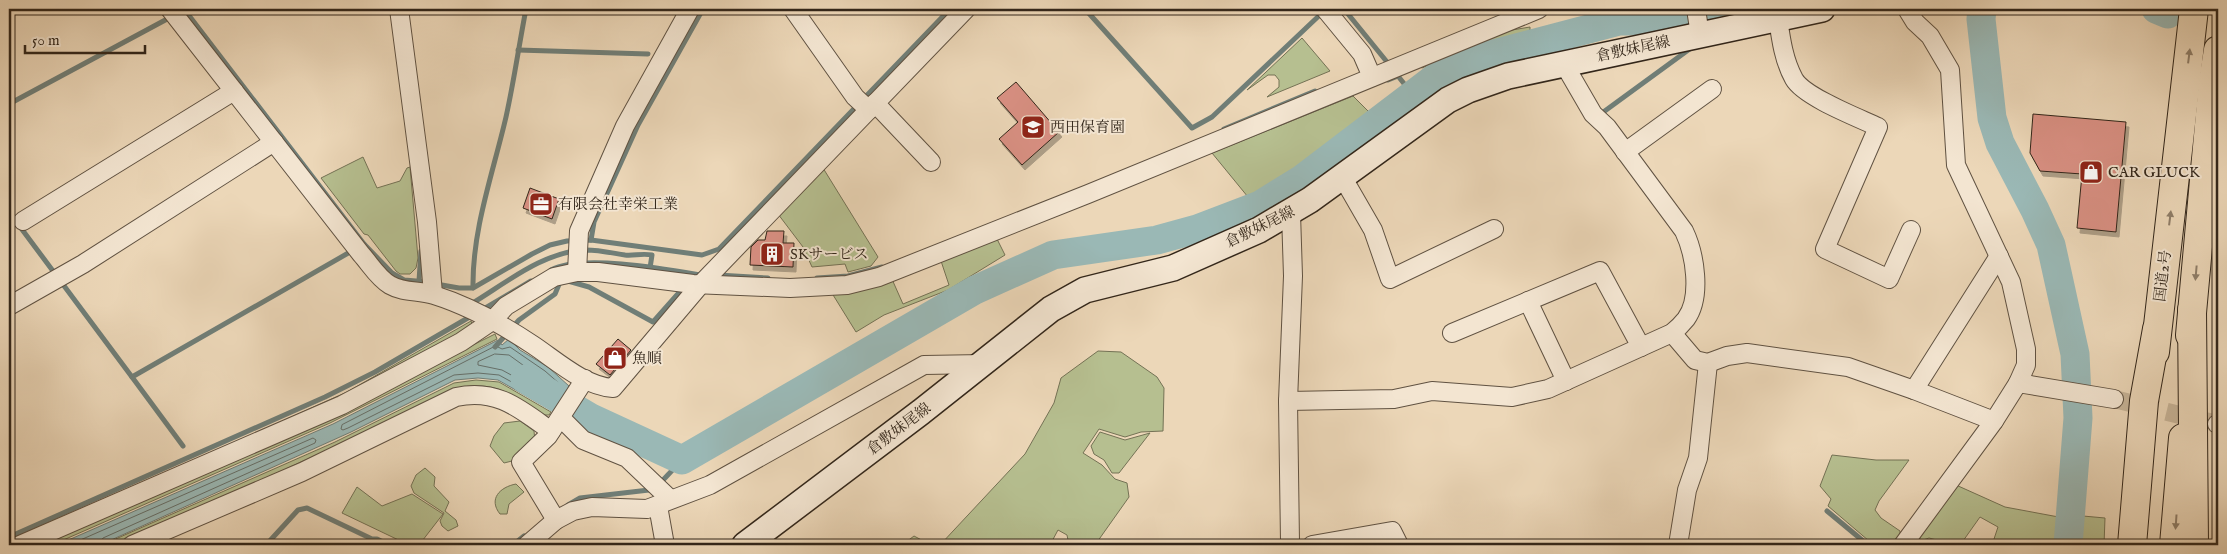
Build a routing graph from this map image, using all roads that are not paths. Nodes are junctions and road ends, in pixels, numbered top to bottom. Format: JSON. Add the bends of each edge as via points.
{"nodes":[{"id":1,"x":170,"y":9,"type":"edge"},
{"id":2,"x":399,"y":9,"type":"edge"},
{"id":3,"x":690,"y":9,"type":"edge"},
{"id":4,"x":793,"y":9,"type":"edge"},
{"id":5,"x":966,"y":9,"type":"edge"},
{"id":6,"x":1539,"y":9,"type":"edge"},
{"id":7,"x":1696,"y":9,"type":"edge"},
{"id":8,"x":1822,"y":9,"type":"edge"},
{"id":9,"x":1907,"y":9,"type":"edge"},
{"id":10,"x":2194,"y":9,"type":"edge"},
{"id":11,"x":1328,"y":12,"type":"edge"},
{"id":12,"x":1778,"y":19,"type":"junction"},
{"id":13,"x":1699,"y":32,"type":"junction"},
{"id":14,"x":2218,"y":50,"type":"edge"},
{"id":15,"x":1564,"y":64,"type":"junction"},
{"id":16,"x":1370,"y":73,"type":"junction"},
{"id":17,"x":1712,"y":89,"type":"dead end"},
{"id":18,"x":234,"y":91,"type":"junction"},
{"id":19,"x":872,"y":106,"type":"junction"},
{"id":20,"x":274,"y":142,"type":"junction"},
{"id":21,"x":1625,"y":152,"type":"junction"},
{"id":22,"x":931,"y":162,"type":"dead end"},
{"id":23,"x":1343,"y":178,"type":"junction"},
{"id":24,"x":1291,"y":213,"type":"junction"},
{"id":25,"x":23,"y":221,"type":"dead end"},
{"id":26,"x":1494,"y":228,"type":"dead end"},
{"id":27,"x":1911,"y":230,"type":"dead end"},
{"id":28,"x":1999,"y":256,"type":"junction"},
{"id":29,"x":577,"y":270,"type":"junction"},
{"id":30,"x":692,"y":283,"type":"junction"},
{"id":31,"x":432,"y":287,"type":"junction"},
{"id":32,"x":1528,"y":302,"type":"junction"},
{"id":33,"x":9,"y":306,"type":"edge"},
{"id":34,"x":2192,"y":310,"type":"junction"},
{"id":35,"x":493,"y":322,"type":"junction"},
{"id":36,"x":2157,"y":329,"type":"junction"},
{"id":37,"x":1672,"y":333,"type":"junction"},
{"id":38,"x":1452,"y":334,"type":"dead end"},
{"id":39,"x":1642,"y":347,"type":"junction"},
{"id":40,"x":1708,"y":363,"type":"junction"},
{"id":41,"x":983,"y":364,"type":"junction"},
{"id":42,"x":585,"y":379,"type":"junction"},
{"id":43,"x":1566,"y":380,"type":"junction"},
{"id":44,"x":2018,"y":383,"type":"junction"},
{"id":45,"x":1914,"y":390,"type":"junction"},
{"id":46,"x":2114,"y":399,"type":"tunnel mouth"},
{"id":47,"x":1288,"y":401,"type":"junction"},
{"id":48,"x":563,"y":415,"type":"junction"},
{"id":49,"x":1994,"y":421,"type":"junction"},
{"id":50,"x":664,"y":503,"type":"junction"},
{"id":51,"x":553,"y":516,"type":"junction"},
{"id":52,"x":1906,"y":541,"type":"edge"},
{"id":53,"x":1293,"y":544,"type":"edge"},
{"id":54,"x":20,"y":545,"type":"edge"},
{"id":55,"x":132,"y":545,"type":"edge"},
{"id":56,"x":527,"y":545,"type":"edge"},
{"id":57,"x":665,"y":545,"type":"edge"},
{"id":58,"x":745,"y":545,"type":"edge"},
{"id":59,"x":1312,"y":545,"type":"edge"},
{"id":60,"x":1399,"y":545,"type":"edge"},
{"id":61,"x":1678,"y":545,"type":"edge"},
{"id":62,"x":2132,"y":545,"type":"edge"},
{"id":63,"x":2143,"y":545,"type":"edge"},
{"id":64,"x":2174,"y":545,"type":"edge"},
{"id":65,"x":2194,"y":545,"type":"edge"}],
"edges":[{"from":1,"to":18,"type":"street"},
{"from":2,"to":31,"type":"street","via":[[427,222]]},
{"from":3,"to":29,"type":"street","via":[[625,126],[578,232]]},
{"from":4,"to":19,"type":"street","via":[[855,97]]},
{"from":5,"to":19,"type":"street"},
{"from":6,"to":16,"type":"street"},
{"from":7,"to":13,"type":"street"},
{"from":8,"to":12,"type":"main road","name":"倉敷妹尾線"},
{"from":9,"to":28,"type":"street","via":[[1930,36],[1950,70],[1956,165]]},
{"from":36,"to":10,"type":"highway","name":"国道2号","one_way":true},
{"from":11,"to":16,"type":"street","via":[[1362,54]]},
{"from":12,"to":13,"type":"main road","name":"倉敷妹尾線"},
{"from":12,"to":27,"type":"street","via":[[1785,58],[1795,81],[1808,93],[1878,127],[1825,249],[1888,279]]},
{"from":13,"to":15,"type":"main road","name":"倉敷妹尾線"},
{"from":14,"to":34,"type":"highway","name":"国道2号","one_way":true},
{"from":15,"to":21,"type":"street","via":[[1593,114]]},
{"from":15,"to":23,"type":"main road","name":"倉敷妹尾線","via":[[1508,76],[1468,90],[1427,114]]},
{"from":16,"to":30,"type":"street","via":[[879,277],[812,287]]},
{"from":17,"to":21,"type":"street"},
{"from":18,"to":20,"type":"street"},
{"from":18,"to":25,"type":"street"},
{"from":19,"to":22,"type":"street"},
{"from":19,"to":30,"type":"street"},
{"from":20,"to":31,"type":"street","via":[[387,284],[400,290]]},
{"from":20,"to":33,"type":"street"},
{"from":21,"to":37,"type":"street","via":[[1684,232],[1695,264],[1692,309]]},
{"from":23,"to":24,"type":"main road","name":"倉敷妹尾線"},
{"from":23,"to":26,"type":"street","via":[[1373,230],[1390,279]]},
{"from":24,"to":41,"type":"main road","name":"倉敷妹尾線","via":[[1173,268],[1085,290],[1051,309]]},
{"from":24,"to":47,"type":"street","via":[[1293,276]]},
{"from":28,"to":44,"type":"street","via":[[2012,282],[2026,349],[2026,366]]},
{"from":28,"to":45,"type":"street"},
{"from":29,"to":30,"type":"street"},
{"from":29,"to":35,"type":"street","via":[[541,284],[506,306]]},
{"from":30,"to":42,"type":"street","via":[[613,388],[600,387]]},
{"from":31,"to":35,"type":"street"},
{"from":32,"to":38,"type":"street"},
{"from":32,"to":39,"type":"street","via":[[1600,271]]},
{"from":32,"to":43,"type":"street"},
{"from":34,"to":64,"type":"highway","name":"国道2号","one_way":true},
{"from":34,"to":65,"type":"highway"},
{"from":35,"to":42,"type":"street"},
{"from":35,"to":54,"type":"street","via":[[461,342],[317,416]]},
{"from":36,"to":62,"type":"highway","via":[[2144,401]]},
{"from":36,"to":63,"type":"highway","name":"国道2号"},
{"from":37,"to":39,"type":"street"},
{"from":37,"to":40,"type":"street","via":[[1696,360]]},
{"from":39,"to":43,"type":"street"},
{"from":40,"to":45,"type":"street","via":[[1747,353],[1848,367]]},
{"from":40,"to":61,"type":"street","via":[[1698,458],[1687,490]]},
{"from":41,"to":50,"type":"street","via":[[924,365],[710,485]]},
{"from":41,"to":58,"type":"main road","name":"倉敷妹尾線"},
{"from":42,"to":48,"type":"street"},
{"from":43,"to":47,"type":"street","via":[[1548,389],[1512,397],[1432,391],[1394,399]]},
{"from":44,"to":46,"type":"street"},
{"from":44,"to":49,"type":"street"},
{"from":45,"to":49,"type":"street"},
{"from":47,"to":53,"type":"street"},
{"from":48,"to":50,"type":"street","via":[[582,440],[627,458]]},
{"from":48,"to":51,"type":"street","via":[[521,462]]},
{"from":48,"to":55,"type":"street","via":[[476,394],[456,397],[302,472]]},
{"from":49,"to":52,"type":"street"},
{"from":50,"to":51,"type":"street","via":[[647,509],[592,507]]},
{"from":50,"to":57,"type":"street"},
{"from":51,"to":56,"type":"street"},
{"from":59,"to":60,"type":"street","via":[[1392,531]]}]}
